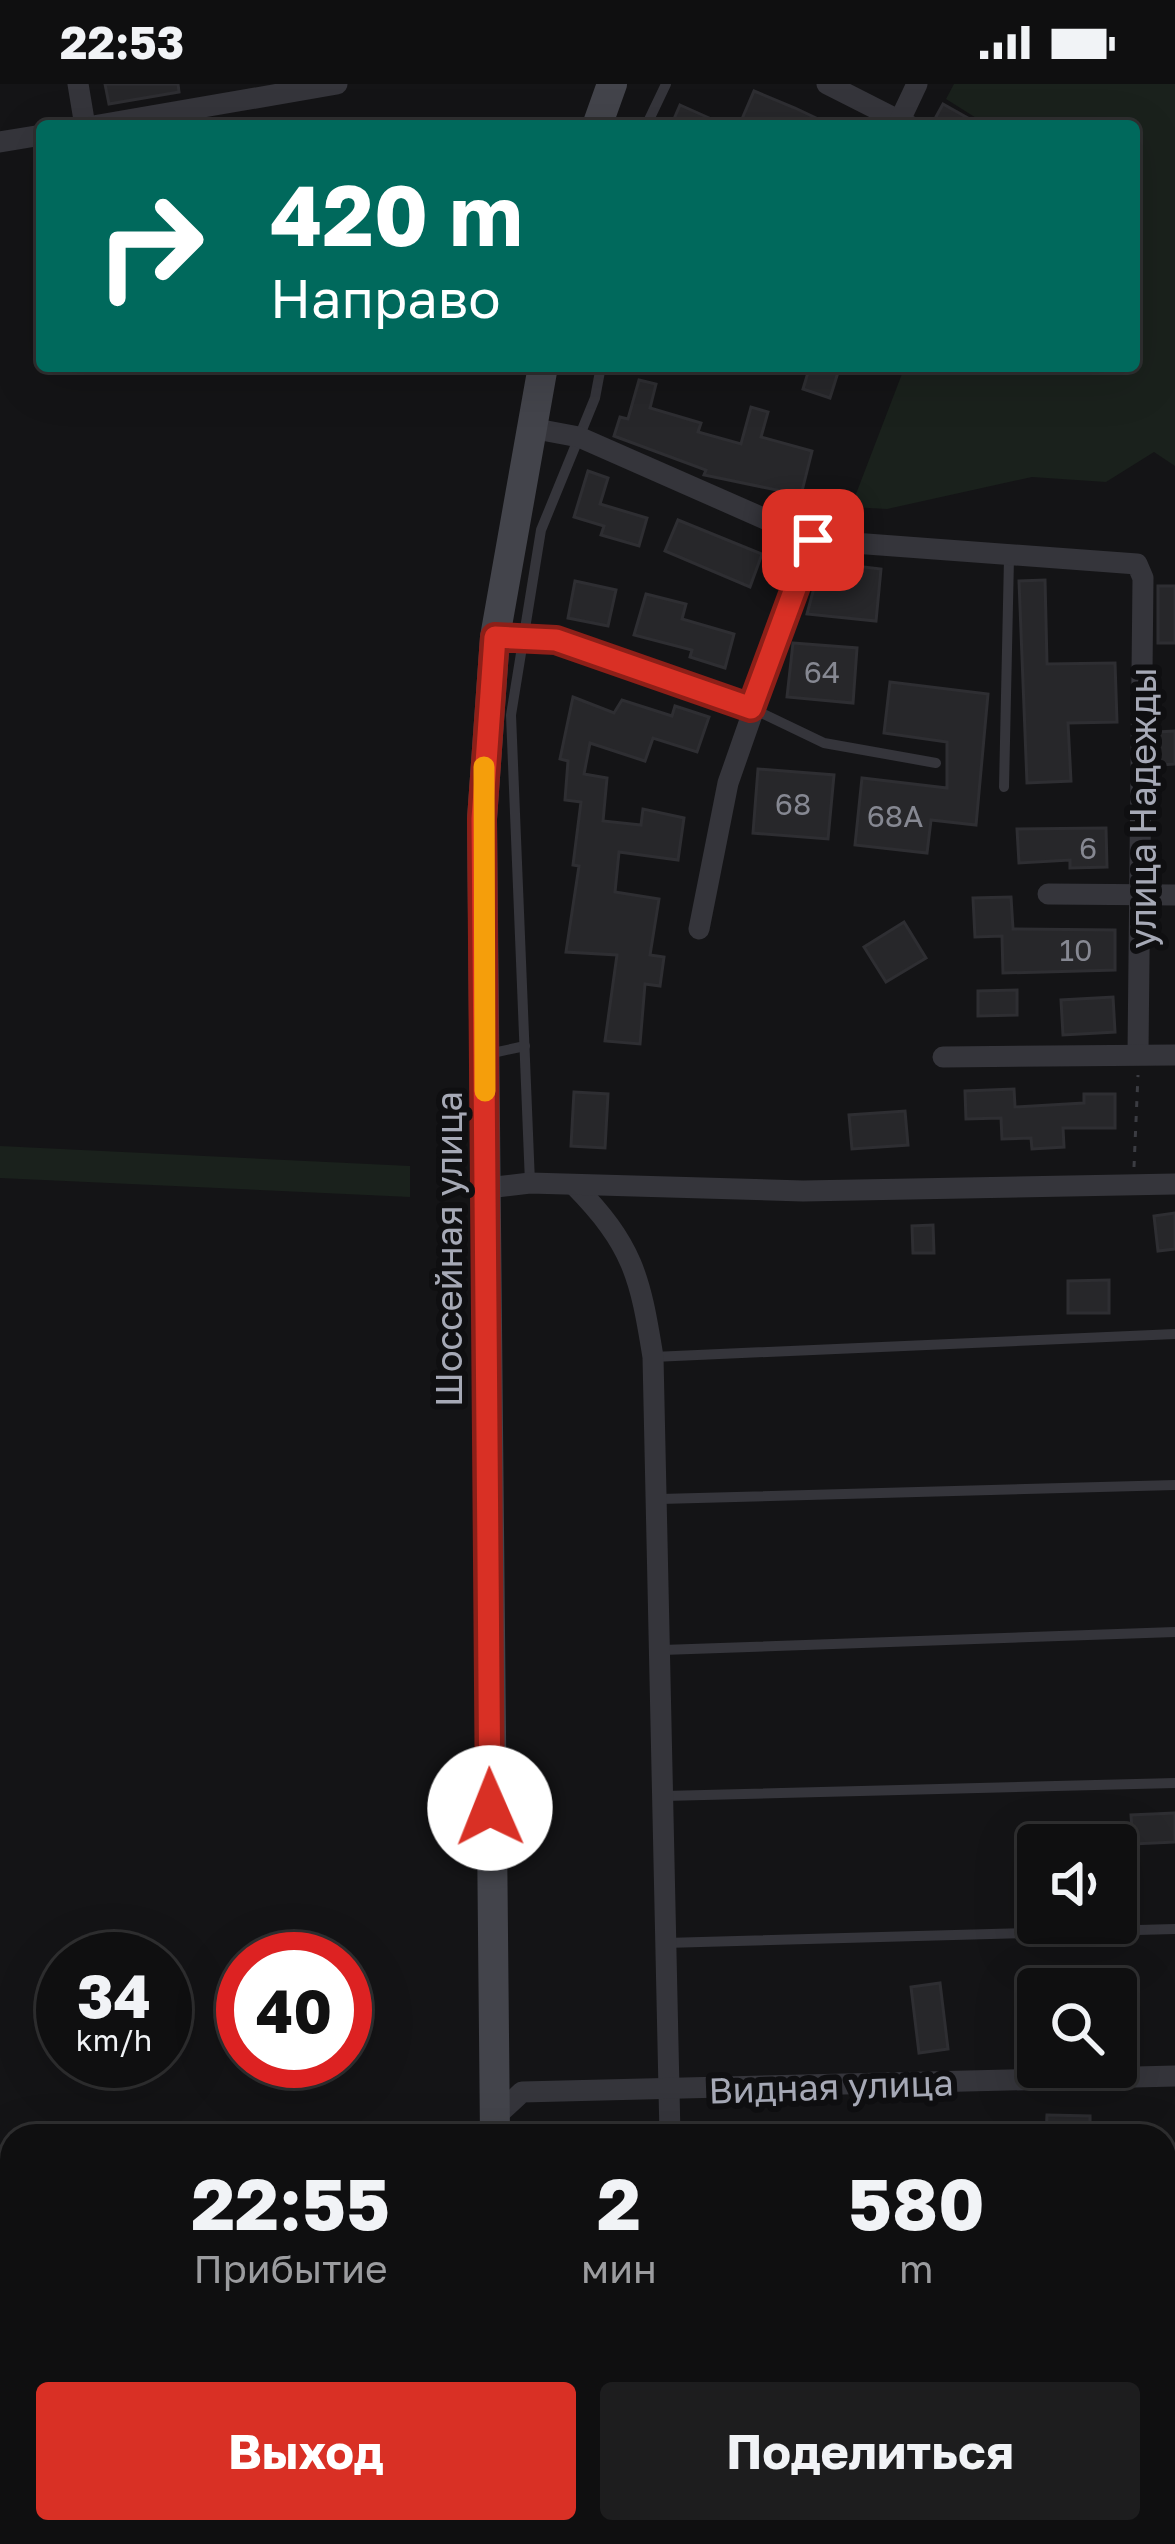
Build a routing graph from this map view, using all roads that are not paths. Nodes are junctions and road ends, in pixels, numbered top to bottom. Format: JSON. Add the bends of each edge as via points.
{"nodes":[{"id":1,"x":77,"y":84,"type":"edge"},
{"id":2,"x":338,"y":84,"type":"edge"},
{"id":3,"x":612,"y":84,"type":"edge"},
{"id":4,"x":666,"y":84,"type":"edge"},
{"id":5,"x":827,"y":84,"type":"edge"},
{"id":6,"x":917,"y":84,"type":"edge"},
{"id":7,"x":284,"y":89,"type":"edge"},
{"id":8,"x":87,"y":120,"type":"edge"},
{"id":9,"x":121,"y":120,"type":"edge"},
{"id":10,"x":599,"y":120,"type":"edge"},
{"id":11,"x":649,"y":120,"type":"edge"},
{"id":12,"x":899,"y":120,"type":"edge"},
{"id":13,"x":906,"y":120,"type":"edge"},
{"id":14,"x":36,"y":136,"type":"edge"},
{"id":15,"x":0,"y":142,"type":"edge"},
{"id":16,"x":542,"y":372,"type":"edge"},
{"id":17,"x":599,"y":372,"type":"edge"},
{"id":18,"x":531,"y":428,"type":"junction"},
{"id":19,"x":579,"y":437,"type":"junction"},
{"id":20,"x":813,"y":540,"type":"junction"},
{"id":21,"x":1009,"y":557,"type":"junction"},
{"id":22,"x":508,"y":637,"type":"junction"},
{"id":23,"x":751,"y":708,"type":"junction"},
{"id":24,"x":936,"y":763,"type":"dead end"},
{"id":25,"x":1004,"y":787,"type":"dead end"},
{"id":26,"x":482,"y":819,"type":"junction"},
{"id":27,"x":515,"y":819,"type":"junction"},
{"id":28,"x":1048,"y":894,"type":"dead end"},
{"id":29,"x":1143,"y":895,"type":"junction"},
{"id":30,"x":1175,"y":895,"type":"edge"},
{"id":31,"x":699,"y":929,"type":"dead end"},
{"id":32,"x":525,"y":1046,"type":"junction"},
{"id":33,"x":1138,"y":1053,"type":"junction"},
{"id":34,"x":1175,"y":1054,"type":"edge"},
{"id":35,"x":485,"y":1055,"type":"junction"},
{"id":36,"x":944,"y":1057,"type":"dead end"},
{"id":37,"x":530,"y":1183,"type":"junction"},
{"id":38,"x":1175,"y":1184,"type":"edge"},
{"id":39,"x":574,"y":1185,"type":"junction"},
{"id":40,"x":487,"y":1188,"type":"junction"},
{"id":41,"x":1175,"y":1334,"type":"edge"},
{"id":42,"x":653,"y":1357,"type":"junction"},
{"id":43,"x":1175,"y":1485,"type":"edge"},
{"id":44,"x":660,"y":1499,"type":"junction"},
{"id":45,"x":1175,"y":1632,"type":"edge"},
{"id":46,"x":662,"y":1650,"type":"junction"},
{"id":47,"x":1175,"y":1783,"type":"edge"},
{"id":48,"x":664,"y":1796,"type":"junction"},
{"id":49,"x":1175,"y":1929,"type":"edge"},
{"id":50,"x":665,"y":1943,"type":"junction"},
{"id":51,"x":1175,"y":2076,"type":"edge"},
{"id":52,"x":669,"y":2090,"type":"junction"},
{"id":53,"x":496,"y":2124,"type":"edge"},
{"id":54,"x":498,"y":2124,"type":"edge"},
{"id":55,"x":670,"y":2124,"type":"edge"}],
"edges":[{"from":1,"to":8,"type":"street"},
{"from":2,"to":7,"type":"street"},
{"from":3,"to":10,"type":"street"},
{"from":4,"to":11,"type":"lane"},
{"from":5,"to":12,"type":"street"},
{"from":6,"to":13,"type":"street"},
{"from":7,"to":9,"type":"street"},
{"from":14,"to":15,"type":"street"},
{"from":16,"to":18,"type":"street","name":"Шоссейная улица"},
{"from":17,"to":19,"type":"lane"},
{"from":18,"to":19,"type":"street"},
{"from":18,"to":22,"type":"street","name":"Шоссейная улица"},
{"from":19,"to":20,"type":"street"},
{"from":19,"to":22,"type":"lane"},
{"from":20,"to":21,"type":"street"},
{"from":20,"to":23,"type":"street"},
{"from":21,"to":25,"type":"lane"},
{"from":21,"to":29,"type":"street","name":"улица Надежды","via":[[1138,564]]},
{"from":22,"to":23,"type":"street","via":[[556,640]]},
{"from":22,"to":26,"type":"street","name":"Шоссейная улица"},
{"from":22,"to":27,"type":"lane"},
{"from":23,"to":24,"type":"lane","via":[[824,743]]},
{"from":23,"to":31,"type":"street"},
{"from":26,"to":27,"type":"lane"},
{"from":26,"to":35,"type":"street","name":"Шоссейная улица"},
{"from":27,"to":32,"type":"lane"},
{"from":28,"to":29,"type":"street"},
{"from":29,"to":30,"type":"street"},
{"from":29,"to":33,"type":"street","name":"улица Надежды"},
{"from":32,"to":35,"type":"lane"},
{"from":32,"to":37,"type":"lane"},
{"from":33,"to":34,"type":"street"},
{"from":33,"to":36,"type":"street"},
{"from":35,"to":40,"type":"street","name":"Шоссейная улица"},
{"from":37,"to":39,"type":"street"},
{"from":37,"to":40,"type":"street"},
{"from":38,"to":39,"type":"street"},
{"from":39,"to":42,"type":"street","via":[[614,1225],[641,1277]]},
{"from":40,"to":53,"type":"street","name":"Шоссейная улица"},
{"from":41,"to":42,"type":"lane"},
{"from":42,"to":44,"type":"street"},
{"from":43,"to":44,"type":"lane"},
{"from":44,"to":46,"type":"street"},
{"from":45,"to":46,"type":"lane"},
{"from":46,"to":48,"type":"street"},
{"from":47,"to":48,"type":"lane"},
{"from":48,"to":50,"type":"street"},
{"from":49,"to":50,"type":"lane"},
{"from":50,"to":52,"type":"street"},
{"from":51,"to":52,"type":"street","name":"Видная улица"},
{"from":52,"to":54,"type":"street","name":"Видная улица","via":[[522,2092]]},
{"from":52,"to":55,"type":"street"}]}
